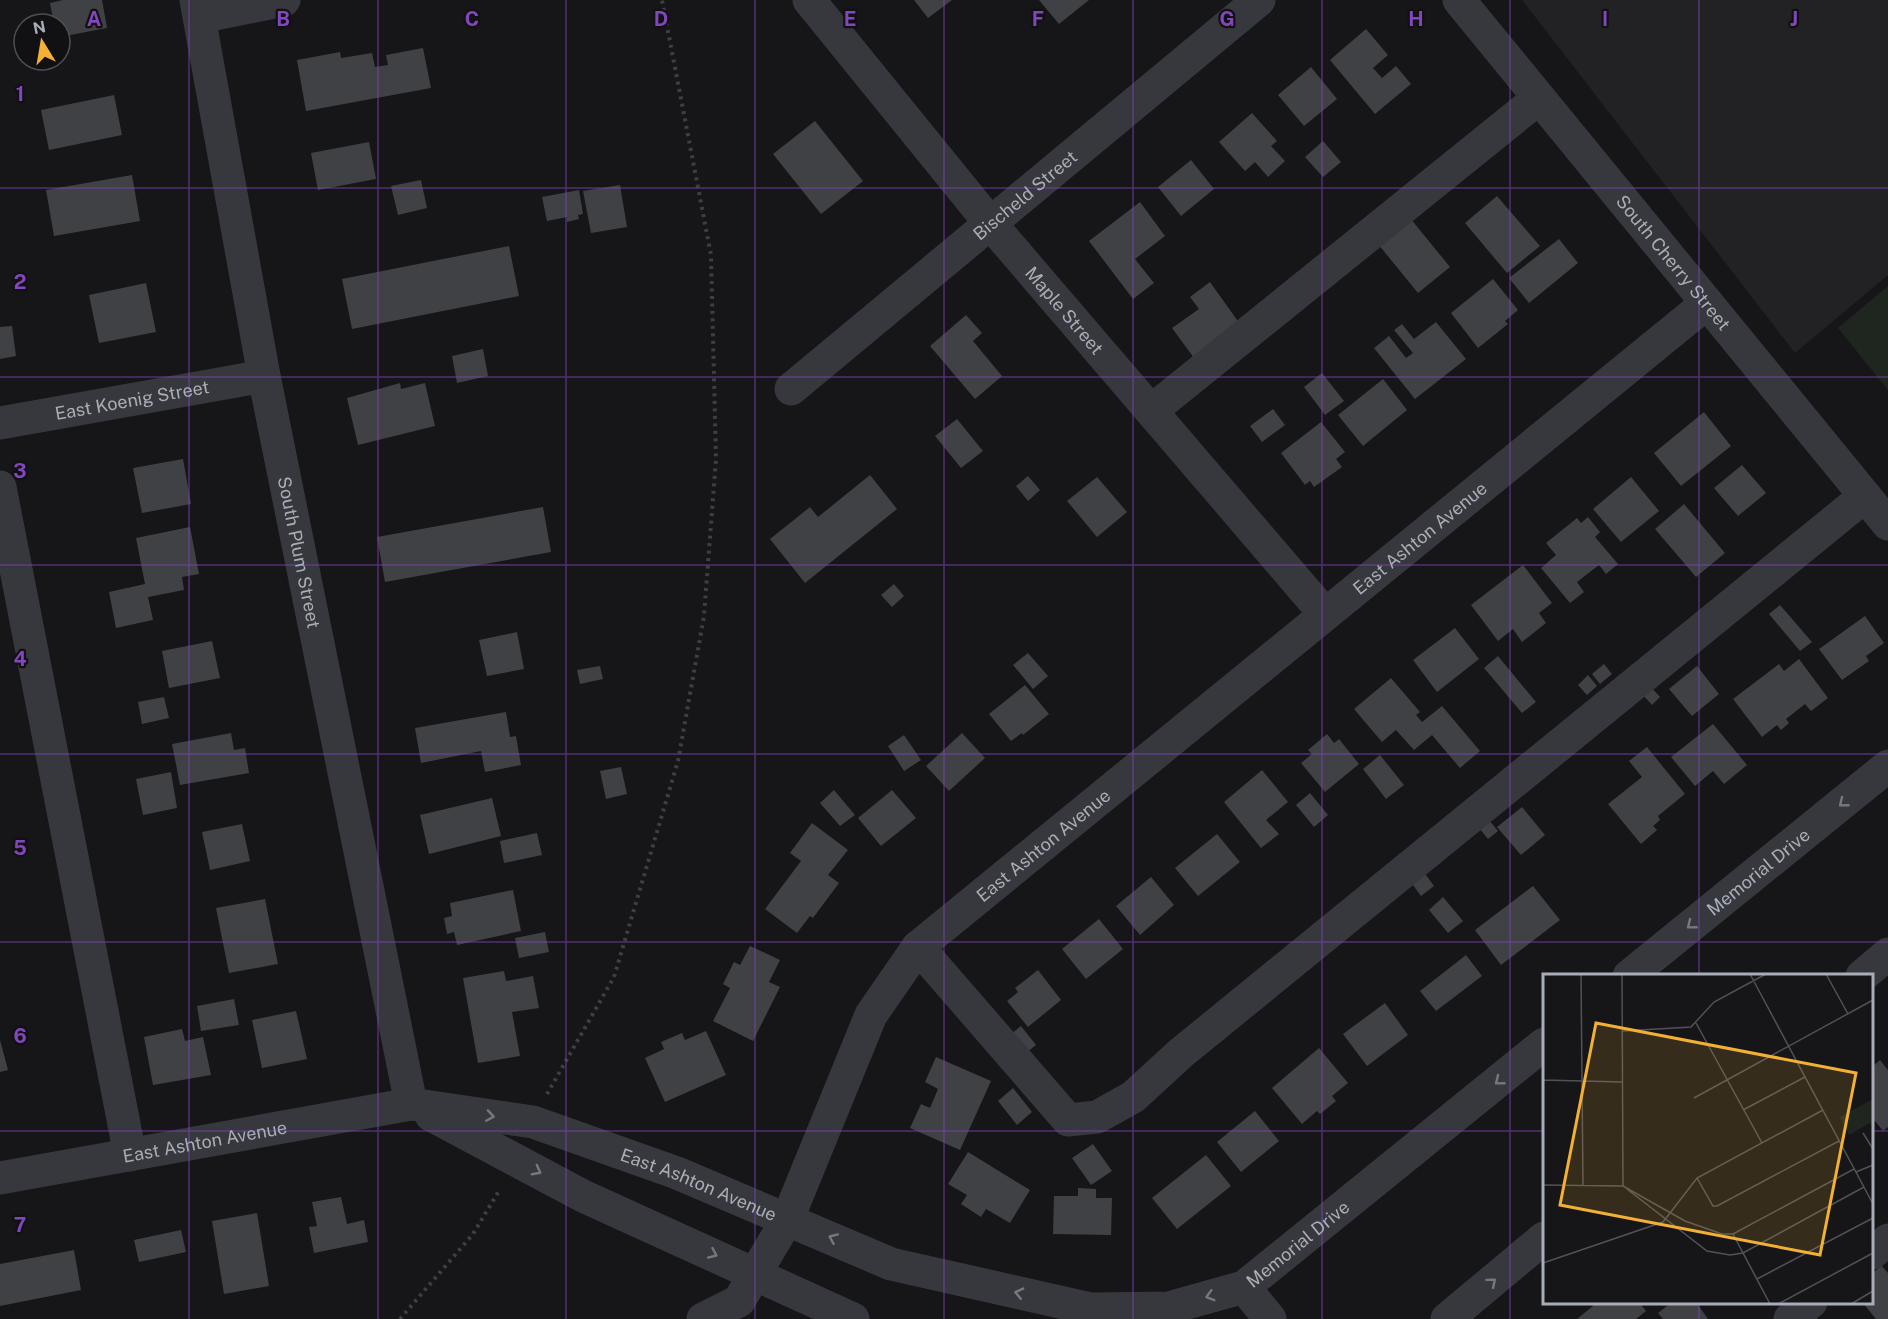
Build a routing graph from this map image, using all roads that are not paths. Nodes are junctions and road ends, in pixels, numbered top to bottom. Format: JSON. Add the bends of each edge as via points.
{"nodes":[{"id":1,"x":284,"y":0,"type":"edge"},
{"id":2,"x":809,"y":0,"type":"edge"},
{"id":3,"x":1259,"y":0,"type":"edge"},
{"id":4,"x":1460,"y":0,"type":"edge"},
{"id":5,"x":198,"y":9,"type":"edge"},
{"id":6,"x":1539,"y":98,"type":"junction"},
{"id":7,"x":990,"y":223,"type":"junction"},
{"id":8,"x":1707,"y":303,"type":"junction"},
{"id":9,"x":264,"y":376,"type":"junction"},
{"id":10,"x":791,"y":389,"type":"dead end"},
{"id":11,"x":1151,"y":411,"type":"junction"},
{"id":12,"x":0,"y":423,"type":"edge"},
{"id":13,"x":0,"y":487,"type":"edge"},
{"id":14,"x":1865,"y":496,"type":"junction"},
{"id":15,"x":1888,"y":524,"type":"edge"},
{"id":16,"x":1325,"y":615,"type":"junction"},
{"id":17,"x":1888,"y":766,"type":"edge"},
{"id":18,"x":918,"y":947,"type":"junction"},
{"id":19,"x":1888,"y":954,"type":"edge"},
{"id":20,"x":1630,"y":974,"type":"edge"},
{"id":21,"x":1863,"y":974,"type":"edge"},
{"id":22,"x":1543,"y":1046,"type":"edge"},
{"id":23,"x":411,"y":1104,"type":"junction"},
{"id":24,"x":130,"y":1155,"type":"junction"},
{"id":25,"x":0,"y":1178,"type":"edge"},
{"id":26,"x":788,"y":1218,"type":"junction"},
{"id":27,"x":1543,"y":1240,"type":"edge"},
{"id":28,"x":1888,"y":1240,"type":"edge"},
{"id":29,"x":1873,"y":1252,"type":"edge"},
{"id":30,"x":755,"y":1273,"type":"junction"},
{"id":31,"x":1244,"y":1287,"type":"junction"},
{"id":32,"x":1808,"y":1304,"type":"edge"},
{"id":33,"x":703,"y":1319,"type":"edge"},
{"id":34,"x":854,"y":1319,"type":"edge"},
{"id":35,"x":1270,"y":1319,"type":"edge"},
{"id":36,"x":1447,"y":1319,"type":"edge"},
{"id":37,"x":1790,"y":1319,"type":"edge"}],
"edges":[{"from":1,"to":5,"type":"street"},
{"from":2,"to":7,"type":"street","name":"Maple Street"},
{"from":3,"to":7,"type":"street","name":"Bischeld Street"},
{"from":4,"to":6,"type":"street","name":"South Cherry Street"},
{"from":5,"to":9,"type":"street","name":"South Plum Street"},
{"from":6,"to":8,"type":"street","name":"South Cherry Street"},
{"from":6,"to":11,"type":"street"},
{"from":7,"to":10,"type":"street","name":"Bischeld Street"},
{"from":7,"to":11,"type":"street","name":"Maple Street"},
{"from":8,"to":14,"type":"street","name":"South Cherry Street"},
{"from":8,"to":16,"type":"street","name":"East Ashton Avenue"},
{"from":9,"to":12,"type":"street","name":"East Koenig Street"},
{"from":9,"to":23,"type":"street","name":"South Plum Street"},
{"from":11,"to":16,"type":"street","name":"Maple Street"},
{"from":13,"to":24,"type":"street"},
{"from":14,"to":15,"type":"street","name":"South Cherry Street"},
{"from":14,"to":18,"type":"street","via":[[1181,1053],[1133,1097],[1097,1117],[1068,1120]]},
{"from":16,"to":18,"type":"street","name":"East Ashton Avenue"},
{"from":17,"to":20,"type":"street","name":"Memorial Drive","one_way":true},
{"from":18,"to":26,"type":"street","name":"East Ashton Avenue","via":[[871,1015]]},
{"from":19,"to":21,"type":"street"},
{"from":22,"to":31,"type":"street","name":"Memorial Drive","one_way":true},
{"from":23,"to":24,"type":"street","name":"East Ashton Avenue"},
{"from":23,"to":26,"type":"street","name":"East Ashton Avenue","one_way":true,"via":[[533,1122],[677,1173]]},
{"from":23,"to":30,"type":"street","one_way":true,"via":[[583,1196]]},
{"from":24,"to":25,"type":"street","name":"East Ashton Avenue"},
{"from":26,"to":30,"type":"street"},
{"from":31,"to":26,"type":"street","name":"Memorial Drive","one_way":true,"via":[[1169,1308],[1091,1309],[891,1264]]},
{"from":36,"to":27,"type":"street","one_way":true},
{"from":28,"to":29,"type":"street"},
{"from":30,"to":33,"type":"street","via":[[739,1301]]},
{"from":30,"to":34,"type":"street"},
{"from":31,"to":35,"type":"street"},
{"from":32,"to":37,"type":"street"}]}
